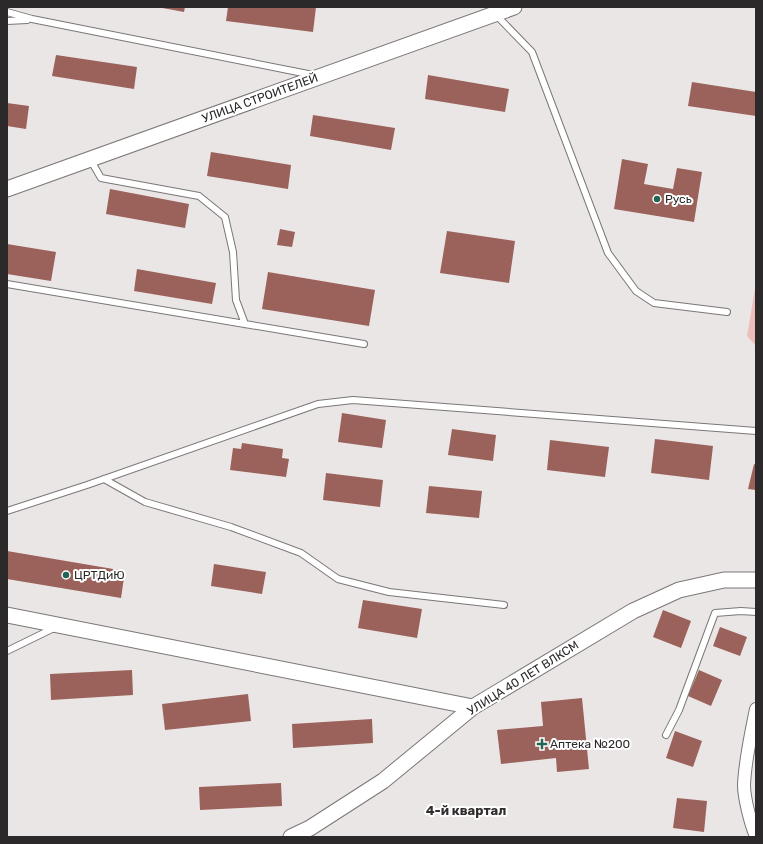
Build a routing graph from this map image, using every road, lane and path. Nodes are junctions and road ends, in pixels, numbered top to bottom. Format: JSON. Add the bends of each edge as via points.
{"nodes":[{"id":1,"x":514,"y":7,"type":"edge"},
{"id":2,"x":7,"y":12,"type":"edge"},
{"id":3,"x":495,"y":14,"type":"junction"},
{"id":4,"x":32,"y":19,"type":"junction"},
{"id":5,"x":7,"y":22,"type":"edge"},
{"id":6,"x":320,"y":76,"type":"junction"},
{"id":7,"x":90,"y":159,"type":"junction"},
{"id":8,"x":7,"y":189,"type":"edge"},
{"id":9,"x":7,"y":284,"type":"edge"},
{"id":10,"x":727,"y":312,"type":"dead end"},
{"id":11,"x":245,"y":324,"type":"junction"},
{"id":12,"x":364,"y":344,"type":"dead end"},
{"id":13,"x":756,"y":431,"type":"edge"},
{"id":14,"x":104,"y":479,"type":"junction"},
{"id":15,"x":7,"y":512,"type":"edge"},
{"id":16,"x":756,"y":580,"type":"edge"},
{"id":17,"x":504,"y":605,"type":"dead end"},
{"id":18,"x":756,"y":612,"type":"edge"},
{"id":19,"x":7,"y":615,"type":"edge"},
{"id":20,"x":62,"y":625,"type":"junction"},
{"id":21,"x":7,"y":651,"type":"edge"},
{"id":22,"x":473,"y":707,"type":"junction"},
{"id":23,"x":756,"y":709,"type":"edge"},
{"id":24,"x":666,"y":735,"type":"dead end"},
{"id":25,"x":756,"y":836,"type":"edge"},
{"id":26,"x":291,"y":837,"type":"edge"}],
"edges":[{"from":1,"to":3,"type":"street","name":"УЛИЦА СТРОИТЕЛЕЙ"},
{"from":2,"to":4,"type":"lane"},
{"from":3,"to":6,"type":"street","name":"УЛИЦА СТРОИТЕЛЕЙ"},
{"from":3,"to":10,"type":"lane","via":[[532,52],[608,253],[636,291],[654,303]]},
{"from":4,"to":5,"type":"lane"},
{"from":4,"to":6,"type":"lane"},
{"from":6,"to":7,"type":"street","name":"УЛИЦА СТРОИТЕЛЕЙ"},
{"from":7,"to":8,"type":"street","name":"УЛИЦА СТРОИТЕЛЕЙ"},
{"from":7,"to":11,"type":"lane","via":[[101,178],[199,196],[225,217],[233,252],[236,300]]},
{"from":9,"to":11,"type":"lane"},
{"from":11,"to":12,"type":"lane"},
{"from":13,"to":14,"type":"lane","via":[[353,400],[318,404]]},
{"from":14,"to":15,"type":"lane"},
{"from":14,"to":17,"type":"lane","via":[[145,502],[231,527],[301,553],[338,579],[389,592]]},
{"from":16,"to":22,"type":"street","name":"УЛИЦА 40 ЛЕТ ВЛКСМ","via":[[724,580],[680,590],[633,611]]},
{"from":18,"to":24,"type":"lane","via":[[715,613],[679,710]]},
{"from":19,"to":20,"type":"street"},
{"from":20,"to":21,"type":"lane"},
{"from":20,"to":22,"type":"street"},
{"from":22,"to":26,"type":"street","name":"УЛИЦА 40 ЛЕТ ВЛКСМ","via":[[382,781],[310,828]]},
{"from":23,"to":25,"type":"street","via":[[744,787]]}]}
